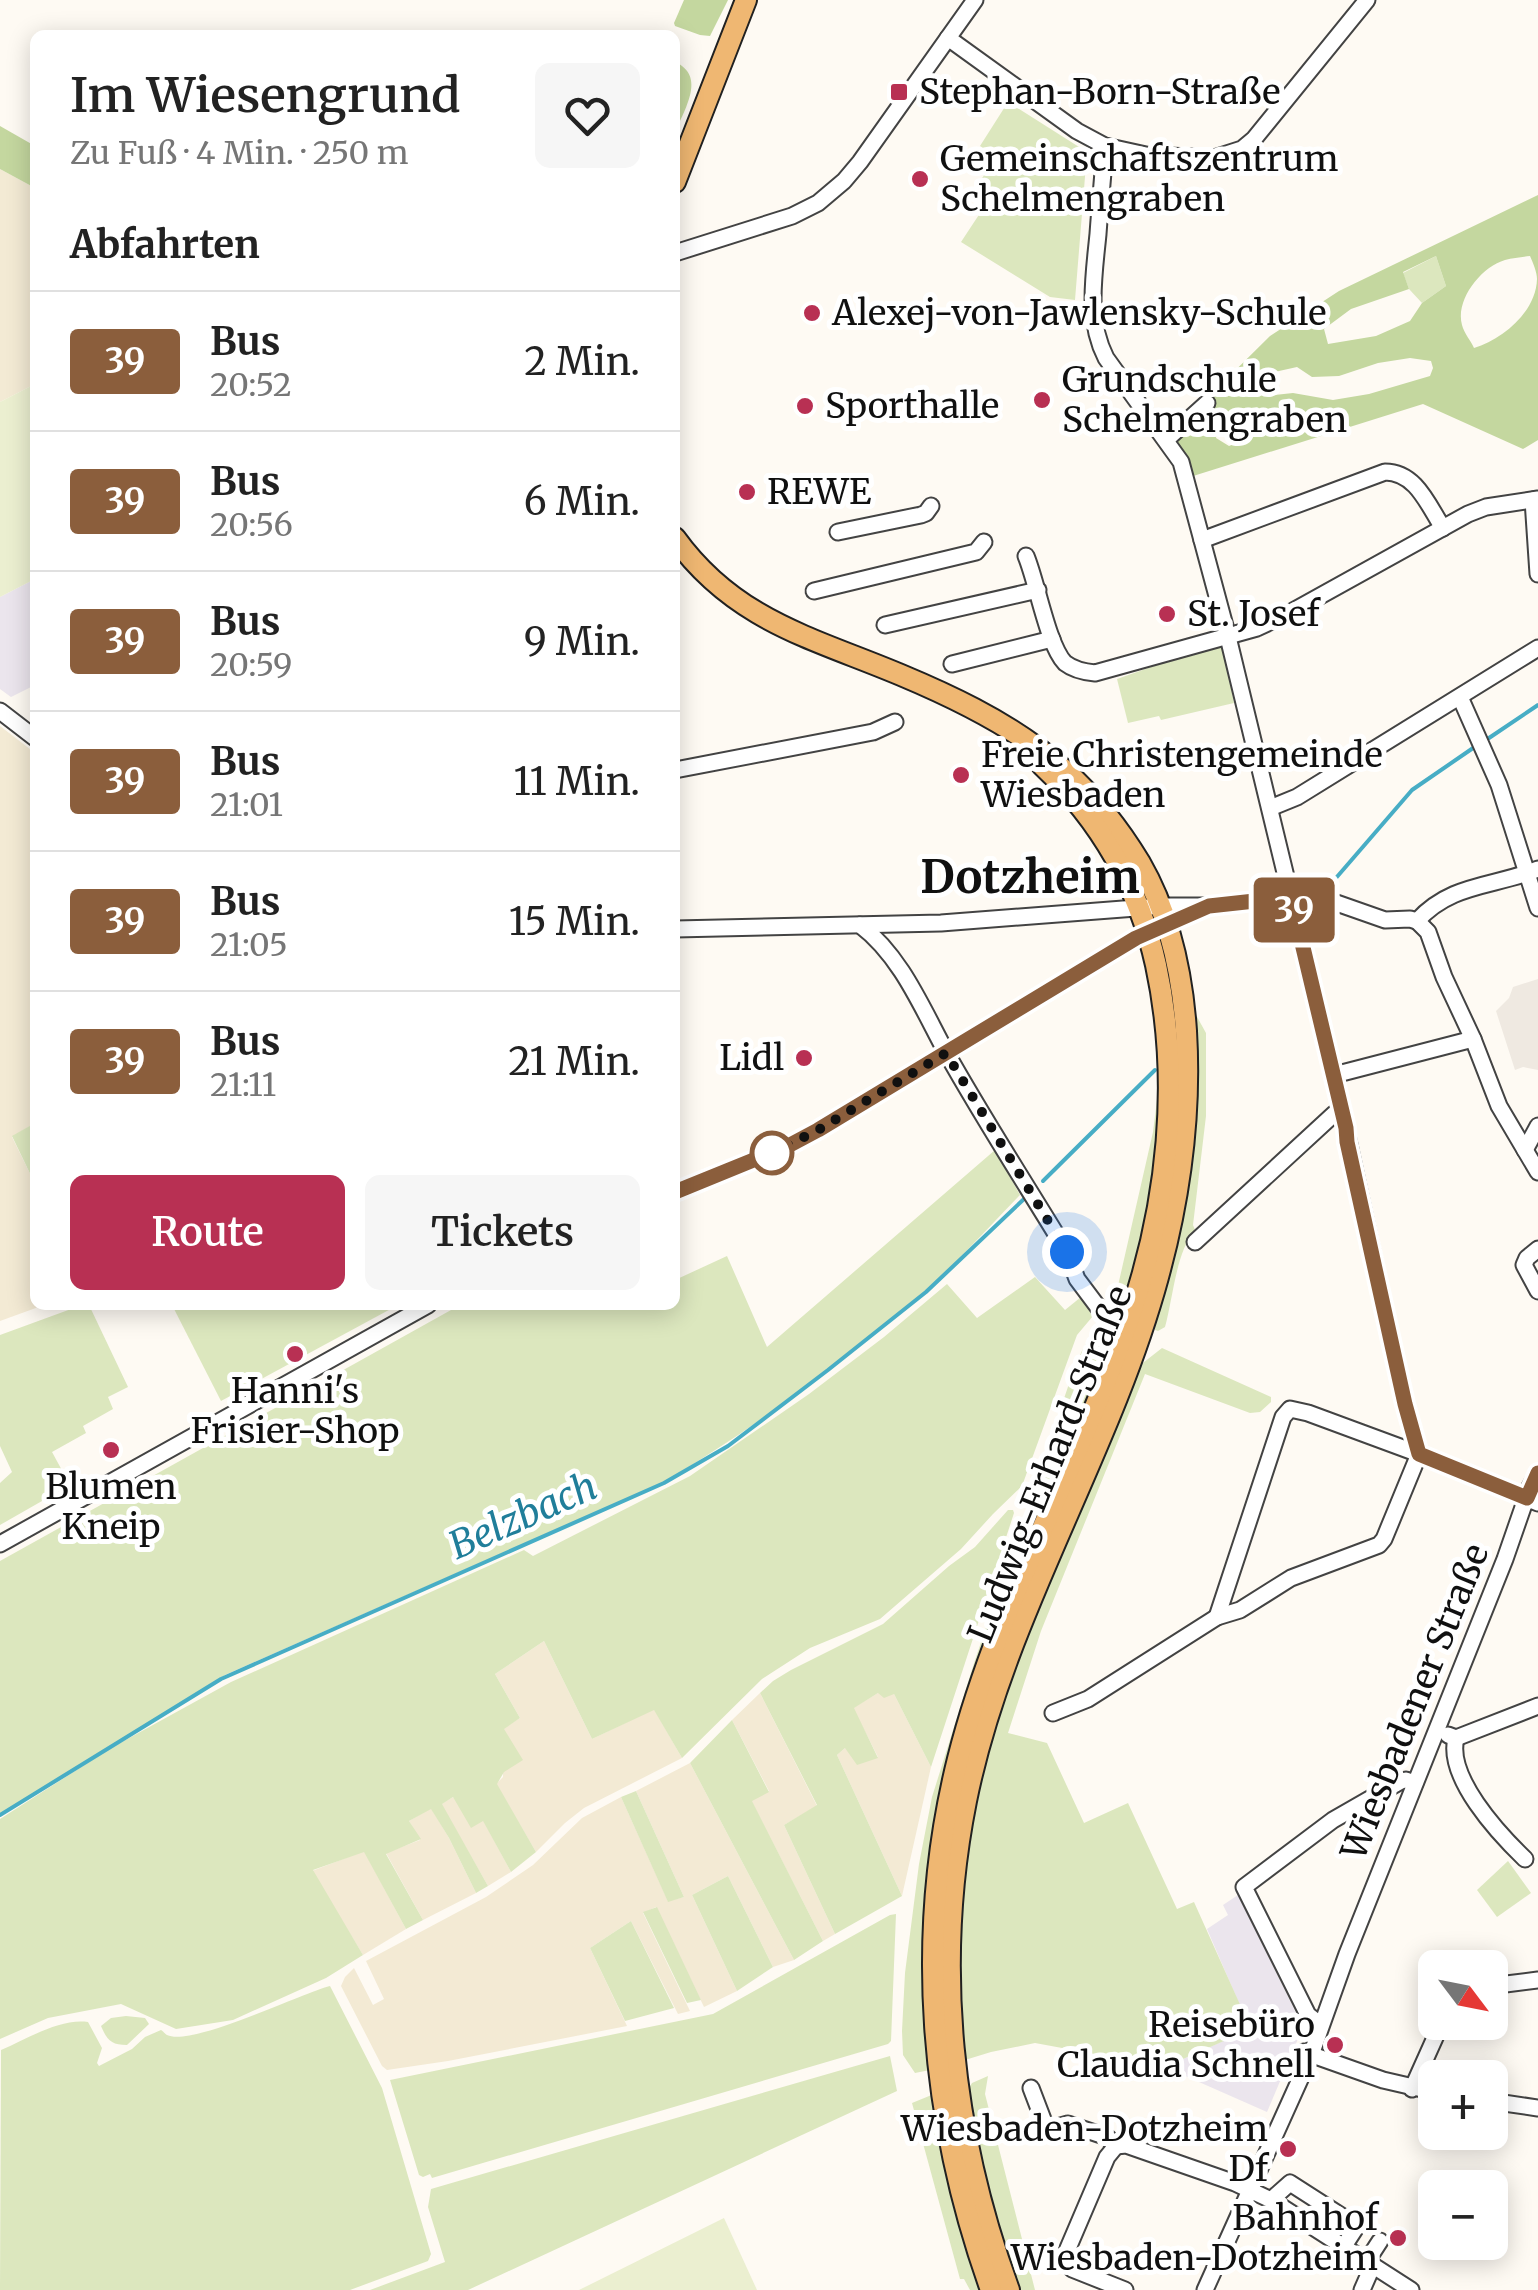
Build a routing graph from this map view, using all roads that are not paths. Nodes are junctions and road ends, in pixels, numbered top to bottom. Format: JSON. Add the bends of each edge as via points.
{"nodes":[{"id":1,"x":746,"y":0,"type":"edge"},
{"id":2,"x":975,"y":0,"type":"edge"},
{"id":3,"x":1366,"y":0,"type":"edge"},
{"id":4,"x":948,"y":38,"type":"junction"},
{"id":5,"x":1106,"y":146,"type":"junction"},
{"id":6,"x":680,"y":169,"type":"edge"},
{"id":7,"x":680,"y":243,"type":"edge"},
{"id":8,"x":699,"y":245,"type":"junction"},
{"id":9,"x":680,"y":252,"type":"edge"},
{"id":10,"x":1208,"y":402,"type":"dead end"},
{"id":11,"x":1166,"y":440,"type":"junction"},
{"id":12,"x":1536,"y":500,"type":"edge"},
{"id":13,"x":931,"y":506,"type":"dead end"},
{"id":14,"x":1443,"y":528,"type":"junction"},
{"id":15,"x":838,"y":532,"type":"dead end"},
{"id":16,"x":1202,"y":540,"type":"junction"},
{"id":17,"x":984,"y":542,"type":"dead end"},
{"id":18,"x":680,"y":545,"type":"edge"},
{"id":19,"x":1026,"y":556,"type":"dead end"},
{"id":20,"x":1538,"y":574,"type":"edge"},
{"id":21,"x":1038,"y":590,"type":"junction"},
{"id":22,"x":814,"y":591,"type":"dead end"},
{"id":23,"x":885,"y":625,"type":"dead end"},
{"id":24,"x":1228,"y":637,"type":"junction"},
{"id":25,"x":1052,"y":640,"type":"junction"},
{"id":26,"x":1538,"y":648,"type":"edge"},
{"id":27,"x":952,"y":664,"type":"dead end"},
{"id":28,"x":1460,"y":697,"type":"junction"},
{"id":29,"x":0,"y":711,"type":"edge"},
{"id":30,"x":895,"y":722,"type":"dead end"},
{"id":31,"x":997,"y":722,"type":"junction"},
{"id":32,"x":30,"y":734,"type":"edge"},
{"id":33,"x":680,"y":769,"type":"edge"},
{"id":34,"x":1270,"y":808,"type":"junction"},
{"id":35,"x":1533,"y":872,"type":"edge"},
{"id":36,"x":1291,"y":897,"type":"junction"},
{"id":37,"x":1140,"y":908,"type":"junction"},
{"id":38,"x":1538,"y":908,"type":"edge"},
{"id":39,"x":1159,"y":921,"type":"junction"},
{"id":40,"x":1417,"y":921,"type":"junction"},
{"id":41,"x":912,"y":924,"type":"junction"},
{"id":42,"x":860,"y":925,"type":"junction"},
{"id":43,"x":680,"y":930,"type":"edge"},
{"id":44,"x":1118,"y":949,"type":"junction"},
{"id":45,"x":1154,"y":955,"type":"junction"},
{"id":46,"x":894,"y":960,"type":"junction"},
{"id":47,"x":930,"y":1022,"type":"junction"},
{"id":48,"x":978,"y":1032,"type":"junction"},
{"id":49,"x":1473,"y":1038,"type":"junction"},
{"id":50,"x":946,"y":1053,"type":"junction"},
{"id":51,"x":1334,"y":1075,"type":"junction"},
{"id":52,"x":1342,"y":1112,"type":"junction"},
{"id":53,"x":1538,"y":1126,"type":"edge"},
{"id":54,"x":1525,"y":1150,"type":"junction"},
{"id":55,"x":1538,"y":1172,"type":"edge"},
{"id":56,"x":680,"y":1190,"type":"edge"},
{"id":57,"x":1195,"y":1242,"type":"dead end"},
{"id":58,"x":1538,"y":1249,"type":"edge"},
{"id":59,"x":1538,"y":1291,"type":"edge"},
{"id":60,"x":419,"y":1310,"type":"edge"},
{"id":61,"x":1104,"y":1316,"type":"dead end"},
{"id":62,"x":1138,"y":1316,"type":"junction"},
{"id":63,"x":1125,"y":1351,"type":"junction"},
{"id":64,"x":1419,"y":1454,"type":"junction"},
{"id":65,"x":1538,"y":1473,"type":"edge"},
{"id":66,"x":1532,"y":1501,"type":"edge"},
{"id":67,"x":0,"y":1544,"type":"edge"},
{"id":68,"x":1216,"y":1617,"type":"junction"},
{"id":69,"x":1538,"y":1706,"type":"edge"},
{"id":70,"x":1053,"y":1713,"type":"dead end"},
{"id":71,"x":1435,"y":1730,"type":"junction"},
{"id":72,"x":1456,"y":1738,"type":"junction"},
{"id":73,"x":1414,"y":1784,"type":"junction"},
{"id":74,"x":1524,"y":1859,"type":"dead end"},
{"id":75,"x":1347,"y":1954,"type":"junction"},
{"id":76,"x":1538,"y":1980,"type":"edge"},
{"id":77,"x":1508,"y":1984,"type":"edge"},
{"id":78,"x":1316,"y":2022,"type":"junction"},
{"id":79,"x":1434,"y":2040,"type":"edge"},
{"id":80,"x":1308,"y":2053,"type":"junction"},
{"id":81,"x":1031,"y":2088,"type":"dead end"},
{"id":82,"x":1412,"y":2089,"type":"junction"},
{"id":83,"x":1418,"y":2090,"type":"edge"},
{"id":84,"x":1508,"y":2104,"type":"edge"},
{"id":85,"x":1538,"y":2108,"type":"edge"},
{"id":86,"x":1116,"y":2146,"type":"junction"},
{"id":87,"x":1248,"y":2189,"type":"junction"},
{"id":88,"x":1271,"y":2200,"type":"junction"},
{"id":89,"x":1380,"y":2241,"type":"dead end"},
{"id":90,"x":1344,"y":2246,"type":"junction"},
{"id":91,"x":1370,"y":2263,"type":"junction"},
{"id":92,"x":990,"y":2290,"type":"edge"},
{"id":93,"x":1010,"y":2290,"type":"edge"},
{"id":94,"x":1124,"y":2290,"type":"edge"},
{"id":95,"x":1205,"y":2290,"type":"edge"},
{"id":96,"x":1362,"y":2290,"type":"edge"},
{"id":97,"x":1412,"y":2290,"type":"edge"}],
"edges":[{"from":1,"to":6,"type":"main road"},
{"from":2,"to":4,"type":"street"},
{"from":3,"to":5,"type":"street","via":[[1242,148],[1214,158],[1185,158]]},
{"from":4,"to":5,"type":"street"},
{"from":4,"to":8,"type":"street","via":[[831,194],[792,216]]},
{"from":5,"to":11,"type":"street","via":[[1094,326],[1106,358]]},
{"from":7,"to":8,"type":"street"},
{"from":8,"to":9,"type":"street"},
{"from":10,"to":11,"type":"street"},
{"from":11,"to":16,"type":"street","via":[[1181,462]]},
{"from":12,"to":14,"type":"street","via":[[1486,508]]},
{"from":12,"to":20,"type":"street"},
{"from":13,"to":15,"type":"street","via":[[921,515]]},
{"from":14,"to":16,"type":"street","via":[[1408,476],[1385,472]]},
{"from":14,"to":24,"type":"street","via":[[1293,611]]},
{"from":16,"to":24,"type":"street"},
{"from":17,"to":22,"type":"street","via":[[976,552]]},
{"from":18,"to":31,"type":"main road","name":"Ludwig-Erhard-Straße","via":[[724,592],[763,618]]},
{"from":19,"to":21,"type":"street"},
{"from":21,"to":23,"type":"street"},
{"from":21,"to":25,"type":"street"},
{"from":24,"to":25,"type":"street","via":[[1095,673],[1068,666]]},
{"from":24,"to":34,"type":"street"},
{"from":25,"to":27,"type":"street"},
{"from":26,"to":28,"type":"street"},
{"from":28,"to":34,"type":"street"},
{"from":28,"to":35,"type":"street"},
{"from":29,"to":32,"type":"street"},
{"from":30,"to":33,"type":"street","via":[[873,732]]},
{"from":31,"to":37,"type":"main road","name":"Ludwig-Erhard-Straße","via":[[1089,819]]},
{"from":31,"to":39,"type":"main road","name":"Ludwig-Erhard-Straße","via":[[1037,746],[1091,794],[1134,854]]},
{"from":34,"to":36,"type":"street"},
{"from":35,"to":38,"type":"street"},
{"from":35,"to":40,"type":"street","via":[[1469,887]]},
{"from":36,"to":39,"type":"street","via":[[1209,906]]},
{"from":36,"to":40,"type":"street","via":[[1316,896],[1386,920]]},
{"from":36,"to":51,"type":"street"},
{"from":37,"to":39,"type":"main road","name":"Ludwig-Erhard-Straße"},
{"from":37,"to":41,"type":"street"},
{"from":39,"to":44,"type":"street"},
{"from":39,"to":45,"type":"main road","name":"Ludwig-Erhard-Straße"},
{"from":39,"to":62,"type":"main road","name":"Ludwig-Erhard-Straße","via":[[1180,976],[1187,1080],[1175,1209],[1157,1281]]},
{"from":40,"to":49,"type":"street","via":[[1428,932]]},
{"from":41,"to":42,"type":"street"},
{"from":41,"to":46,"type":"street","via":[[899,935]]},
{"from":42,"to":43,"type":"street"},
{"from":42,"to":46,"type":"street"},
{"from":44,"to":45,"type":"street"},
{"from":44,"to":48,"type":"street"},
{"from":45,"to":62,"type":"main road","name":"Ludwig-Erhard-Straße","via":[[1166,1022],[1167,1134]]},
{"from":46,"to":47,"type":"street"},
{"from":47,"to":48,"type":"street","via":[[957,1034]]},
{"from":47,"to":50,"type":"street"},
{"from":48,"to":50,"type":"street"},
{"from":49,"to":51,"type":"street"},
{"from":49,"to":54,"type":"street","via":[[1499,1106]]},
{"from":50,"to":56,"type":"street","via":[[788,1146]]},
{"from":50,"to":61,"type":"street","via":[[1067,1252],[1076,1280]]},
{"from":51,"to":52,"type":"street"},
{"from":52,"to":57,"type":"street"},
{"from":52,"to":64,"type":"street"},
{"from":53,"to":54,"type":"street"},
{"from":54,"to":55,"type":"street"},
{"from":58,"to":59,"type":"street","via":[[1524,1265]]},
{"from":60,"to":67,"type":"street"},
{"from":62,"to":63,"type":"main road","name":"Ludwig-Erhard-Straße"},
{"from":63,"to":92,"type":"main road","name":"Ludwig-Erhard-Straße","via":[[985,1670],[941,1849],[933,1938],[938,2064],[960,2194]]},
{"from":63,"to":93,"type":"main road","name":"Ludwig-Erhard-Straße","via":[[1001,1675],[974,1762],[955,1868],[954,2060],[977,2192]]},
{"from":64,"to":66,"type":"street"},
{"from":64,"to":68,"type":"street","via":[[1384,1539],[1374,1548],[1291,1578]]},
{"from":64,"to":68,"type":"street","via":[[1290,1409],[1282,1416]]},
{"from":65,"to":66,"type":"street","name":"Wiesbadener Straße"},
{"from":66,"to":71,"type":"street","name":"Wiesbadener Straße"},
{"from":68,"to":70,"type":"street","via":[[1088,1700]]},
{"from":69,"to":72,"type":"street"},
{"from":71,"to":72,"type":"street"},
{"from":71,"to":73,"type":"street","name":"Wiesbadener Straße"},
{"from":72,"to":74,"type":"street","via":[[1457,1768],[1488,1823]]},
{"from":73,"to":75,"type":"street","name":"Wiesbadener Straße"},
{"from":73,"to":78,"type":"street","via":[[1401,1781],[1333,1820],[1244,1886]]},
{"from":75,"to":78,"type":"street","name":"Wiesbadener Straße"},
{"from":75,"to":80,"type":"street","name":"Wiesbadener Straße"},
{"from":76,"to":77,"type":"street"},
{"from":78,"to":80,"type":"street","name":"Wiesbadener Straße"},
{"from":79,"to":82,"type":"street"},
{"from":80,"to":82,"type":"street"},
{"from":80,"to":87,"type":"street","name":"Wiesbadener Straße"},
{"from":81,"to":86,"type":"street","via":[[1046,2130],[1068,2124]]},
{"from":82,"to":83,"type":"street"},
{"from":84,"to":85,"type":"street"},
{"from":86,"to":87,"type":"street"},
{"from":86,"to":94,"type":"street","via":[[1066,2254],[1072,2269]]},
{"from":87,"to":88,"type":"street"},
{"from":87,"to":95,"type":"street","name":"Wiesbadener Straße"},
{"from":88,"to":90,"type":"street"},
{"from":88,"to":90,"type":"street","via":[[1290,2183],[1357,2226]]},
{"from":89,"to":91,"type":"street"},
{"from":90,"to":91,"type":"street"},
{"from":91,"to":96,"type":"street"},
{"from":91,"to":97,"type":"street"}]}
